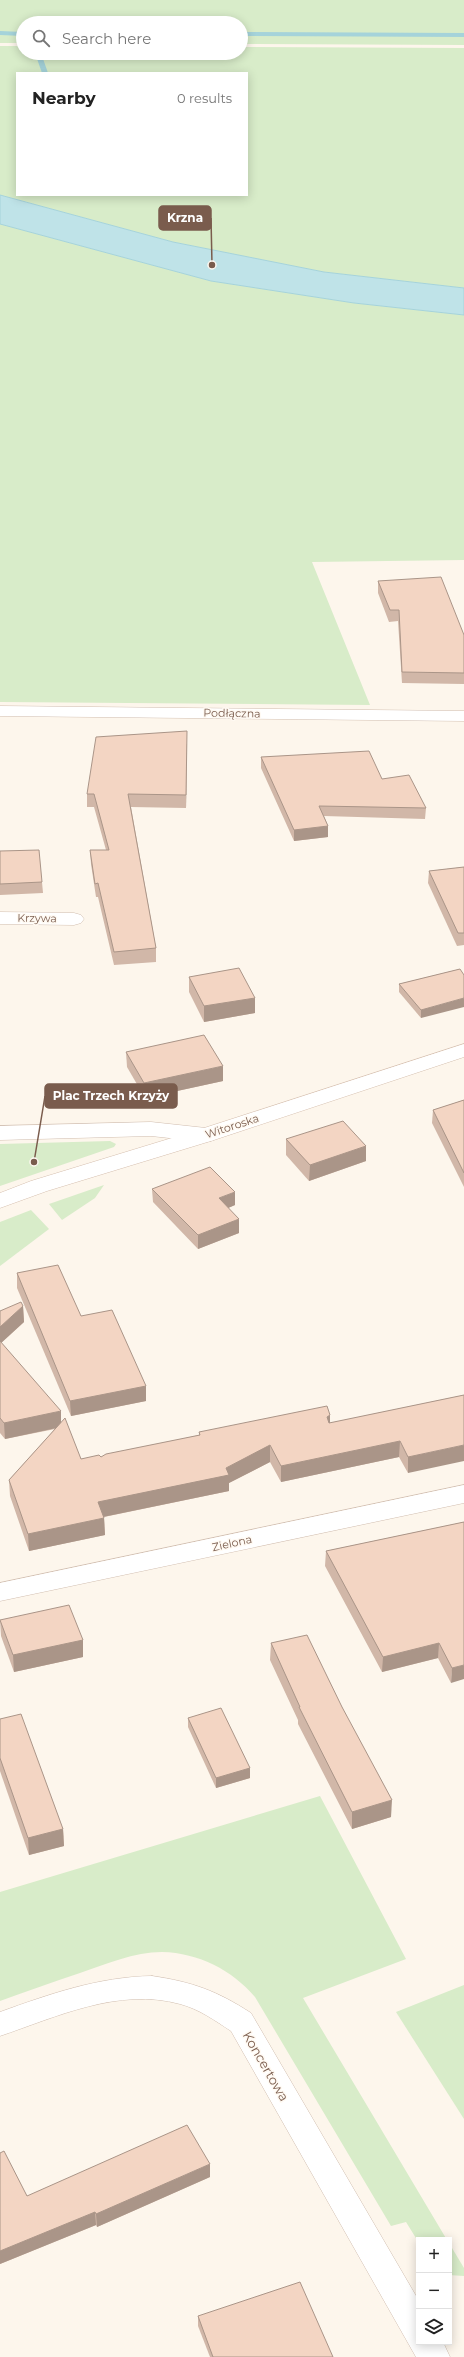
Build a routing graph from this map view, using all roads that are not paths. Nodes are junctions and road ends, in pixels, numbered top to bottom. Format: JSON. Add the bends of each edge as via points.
{"nodes":[{"id":1,"x":0,"y":711,"type":"edge"},
{"id":2,"x":464,"y":716,"type":"edge"},
{"id":3,"x":0,"y":918,"type":"edge"},
{"id":4,"x":74,"y":919,"type":"dead end"},
{"id":5,"x":464,"y":1050,"type":"edge"},
{"id":6,"x":0,"y":1133,"type":"edge"},
{"id":7,"x":206,"y":1135,"type":"junction"},
{"id":8,"x":0,"y":1201,"type":"edge"},
{"id":9,"x":464,"y":1494,"type":"edge"},
{"id":10,"x":0,"y":1592,"type":"edge"},
{"id":11,"x":0,"y":2024,"type":"edge"},
{"id":12,"x":416,"y":2326,"type":"edge"},
{"id":13,"x":427,"y":2345,"type":"edge"},
{"id":14,"x":434,"y":2357,"type":"edge"}],
"edges":[{"from":1,"to":2,"type":"street","name":"Podłączna"},
{"from":3,"to":4,"type":"street","name":"Krzywa"},
{"from":5,"to":7,"type":"street","name":"Witoroska"},
{"from":6,"to":7,"type":"street","via":[[151,1129]]},
{"from":7,"to":8,"type":"street","name":"Witoroska","via":[[39,1186]]},
{"from":9,"to":10,"type":"street","name":"Zielona"},
{"from":11,"to":12,"type":"street","name":"Koncertowa","via":[[91,1993],[132,1987],[165,1988],[197,1996],[222,2007],[241,2022]]},
{"from":13,"to":14,"type":"street"}]}
